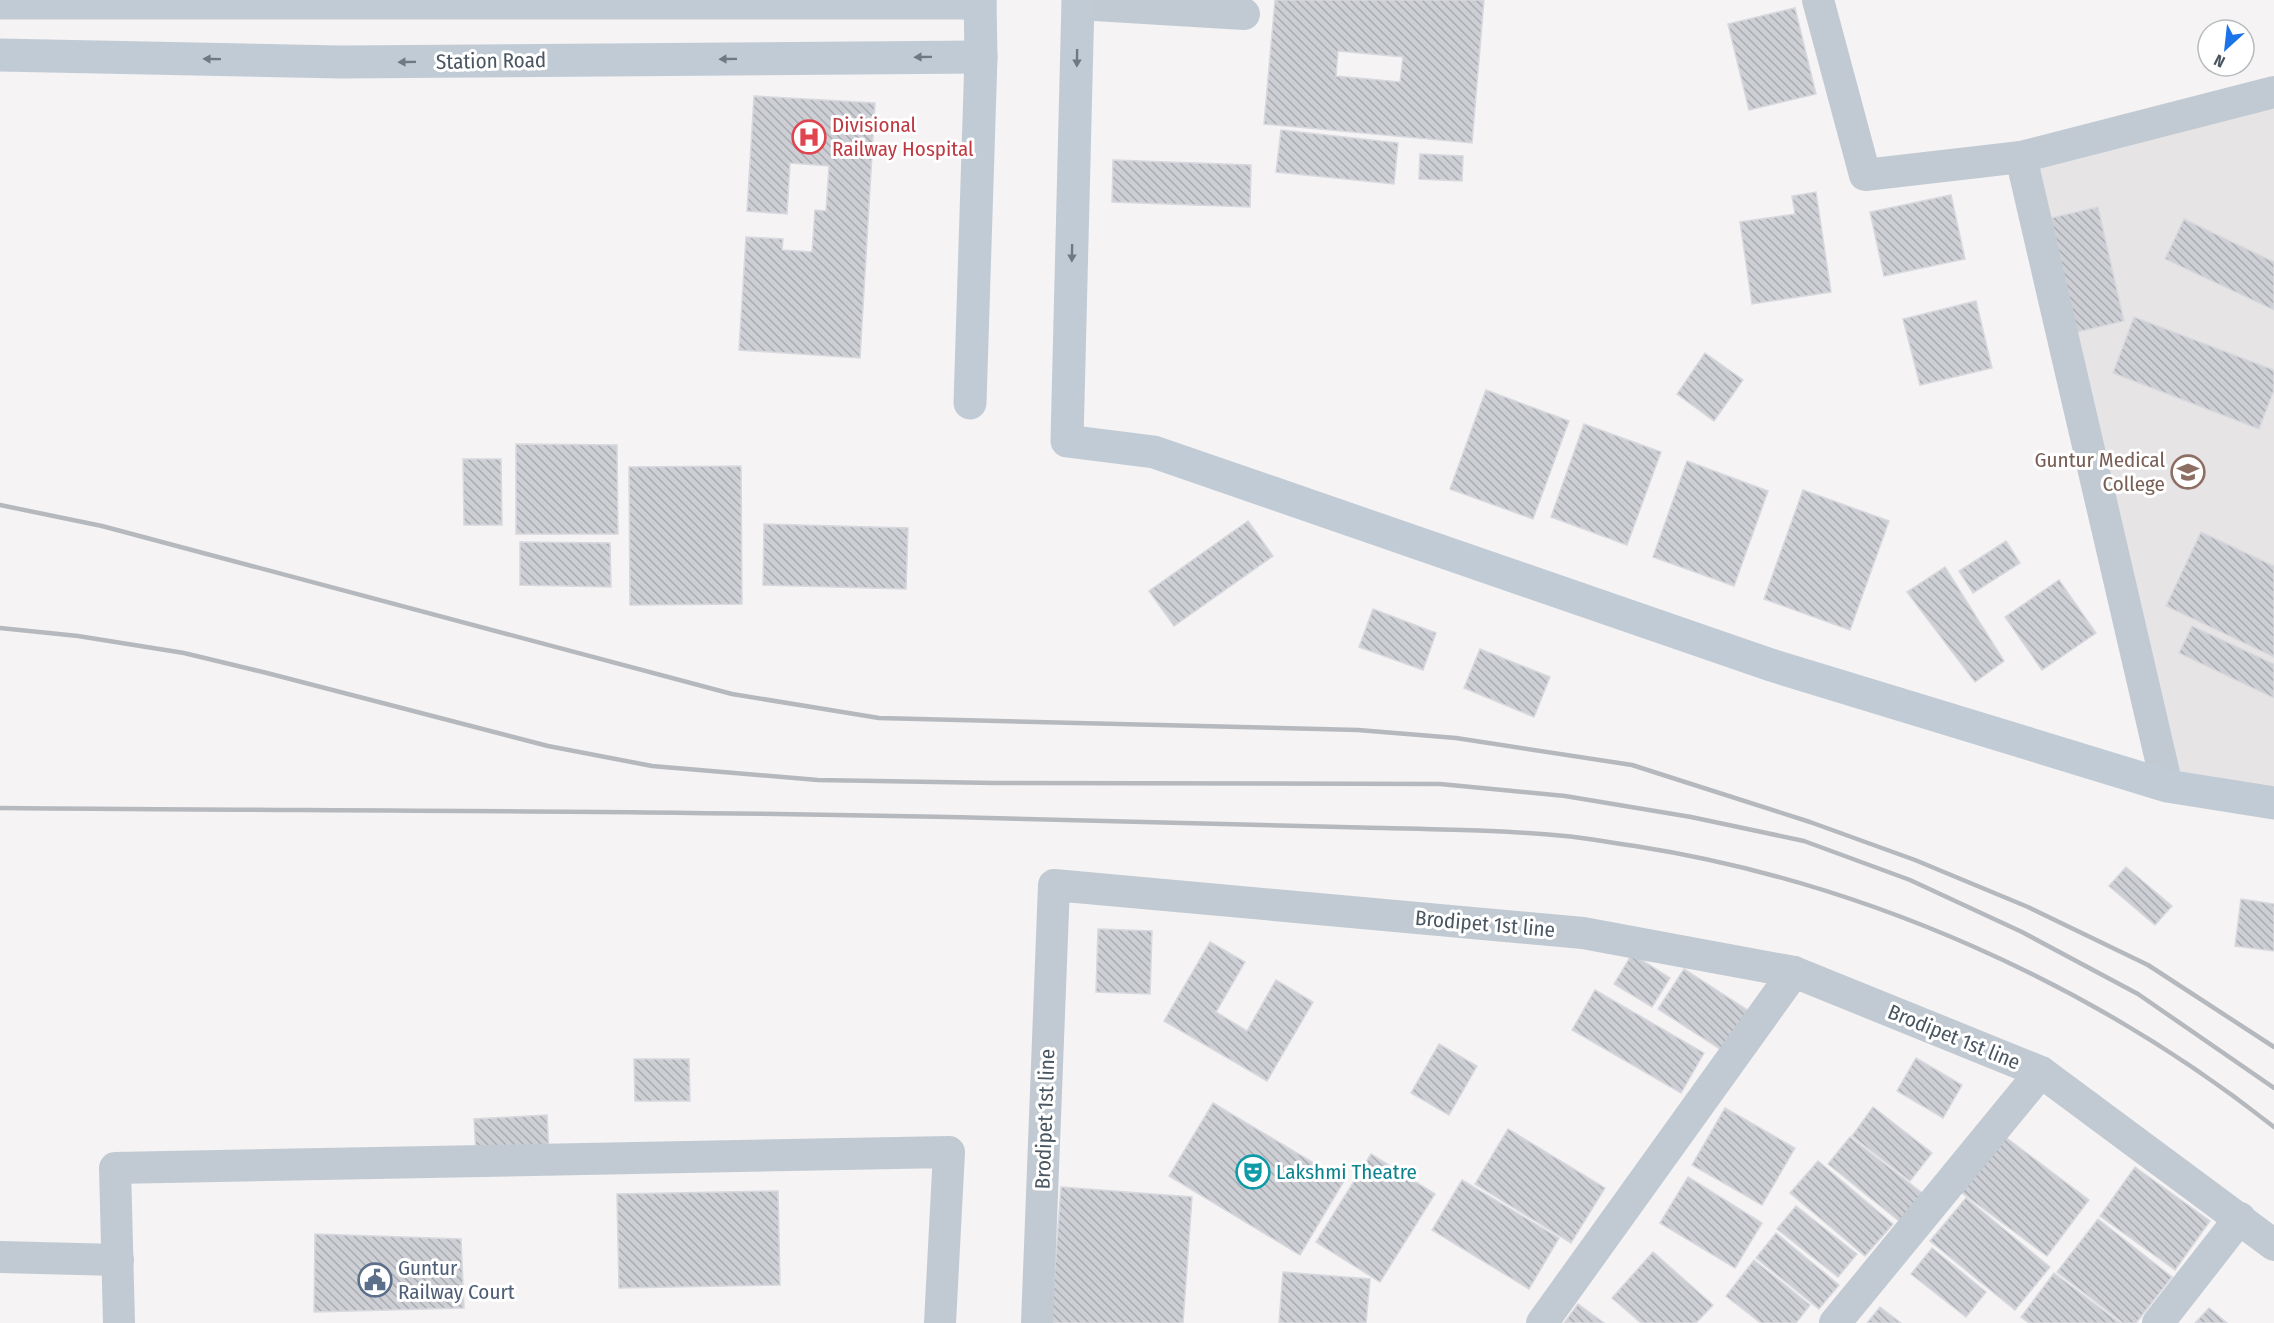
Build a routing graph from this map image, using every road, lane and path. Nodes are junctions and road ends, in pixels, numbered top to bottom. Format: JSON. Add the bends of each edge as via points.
{"nodes":[{"id":1,"x":1818,"y":0,"type":"edge"},
{"id":2,"x":980,"y":2,"type":"edge"},
{"id":3,"x":1078,"y":2,"type":"edge"},
{"id":4,"x":0,"y":3,"type":"edge"},
{"id":5,"x":1244,"y":14,"type":"dead end"},
{"id":6,"x":0,"y":55,"type":"edge"},
{"id":7,"x":981,"y":57,"type":"junction"},
{"id":8,"x":2274,"y":92,"type":"edge"},
{"id":9,"x":2021,"y":157,"type":"junction"},
{"id":10,"x":970,"y":404,"type":"dead end"},
{"id":11,"x":2167,"y":786,"type":"junction"},
{"id":12,"x":2274,"y":802,"type":"edge"},
{"id":13,"x":1794,"y":972,"type":"junction"},
{"id":14,"x":2041,"y":1072,"type":"junction"},
{"id":15,"x":2240,"y":1218,"type":"junction"},
{"id":16,"x":2274,"y":1245,"type":"edge"},
{"id":17,"x":0,"y":1257,"type":"edge"},
{"id":18,"x":118,"y":1260,"type":"junction"},
{"id":19,"x":119,"y":1323,"type":"edge"},
{"id":20,"x":940,"y":1323,"type":"edge"},
{"id":21,"x":1037,"y":1323,"type":"edge"},
{"id":22,"x":1542,"y":1323,"type":"edge"},
{"id":23,"x":1835,"y":1323,"type":"edge"},
{"id":24,"x":2158,"y":1323,"type":"edge"}],
"edges":[{"from":1,"to":9,"type":"street","via":[[1865,175]]},
{"from":2,"to":4,"type":"street"},
{"from":2,"to":7,"type":"street"},
{"from":3,"to":5,"type":"street"},
{"from":3,"to":11,"type":"street","one_way":true,"via":[[1067,441],[1154,452],[1771,665]]},
{"from":7,"to":6,"type":"street","name":"Station Road","one_way":true,"via":[[341,62]]},
{"from":7,"to":10,"type":"street"},
{"from":8,"to":9,"type":"street"},
{"from":9,"to":11,"type":"street"},
{"from":11,"to":12,"type":"street"},
{"from":13,"to":14,"type":"street","name":"Brodipet 1st line"},
{"from":13,"to":21,"type":"street","name":"Brodipet 1st line","via":[[1583,933],[1054,885]]},
{"from":13,"to":22,"type":"street"},
{"from":14,"to":15,"type":"street","name":"Brodipet 1st line"},
{"from":14,"to":23,"type":"street"},
{"from":15,"to":16,"type":"street","name":"Brodipet 1st line"},
{"from":15,"to":24,"type":"street"},
{"from":17,"to":18,"type":"street"},
{"from":18,"to":19,"type":"street"},
{"from":18,"to":20,"type":"street","via":[[115,1168],[949,1152]]}]}
